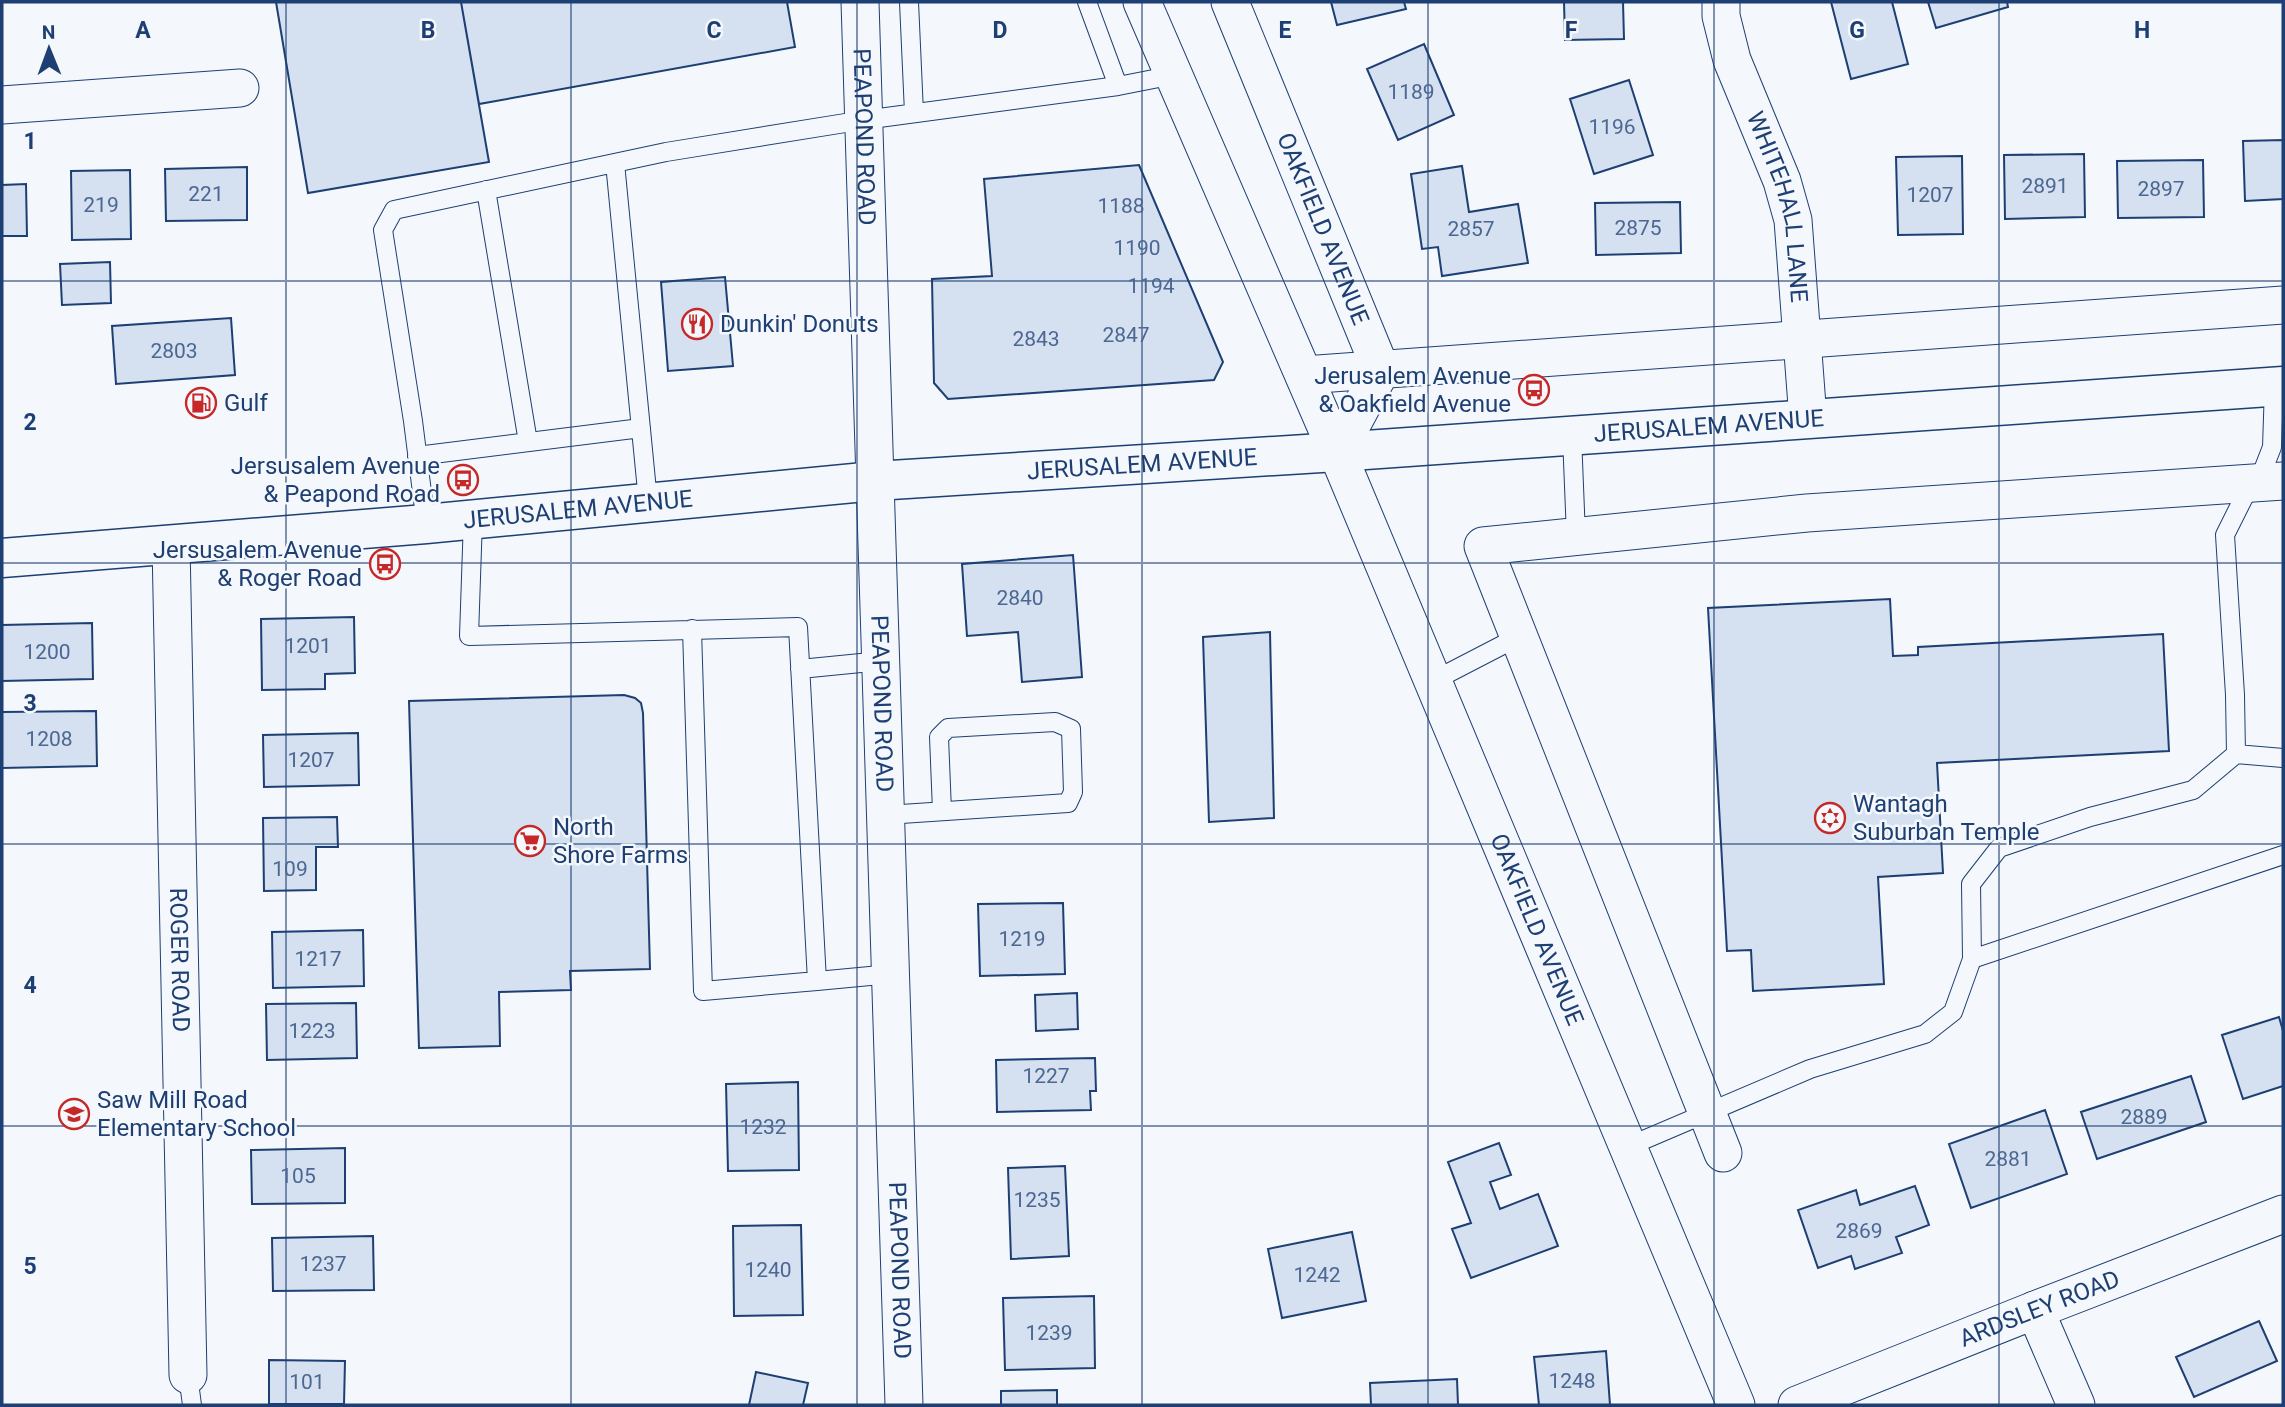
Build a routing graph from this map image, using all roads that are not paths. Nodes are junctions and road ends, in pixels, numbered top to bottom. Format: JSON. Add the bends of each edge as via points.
{"nodes":[{"id":1,"x":860,"y":2,"type":"edge"},
{"id":2,"x":909,"y":2,"type":"edge"},
{"id":3,"x":1087,"y":2,"type":"edge"},
{"id":4,"x":1142,"y":2,"type":"edge"},
{"id":5,"x":1230,"y":2,"type":"edge"},
{"id":6,"x":1721,"y":2,"type":"edge"},
{"id":7,"x":1174,"y":75,"type":"junction"},
{"id":8,"x":1118,"y":86,"type":"junction"},
{"id":9,"x":240,"y":88,"type":"dead end"},
{"id":10,"x":2,"y":104,"type":"edge"},
{"id":11,"x":914,"y":113,"type":"junction"},
{"id":12,"x":864,"y":120,"type":"junction"},
{"id":13,"x":615,"y":163,"type":"junction"},
{"id":14,"x":486,"y":190,"type":"junction"},
{"id":15,"x":2283,"y":305,"type":"edge"},
{"id":16,"x":1802,"y":339,"type":"junction"},
{"id":17,"x":1381,"y":370,"type":"junction"},
{"id":18,"x":1304,"y":375,"type":"junction"},
{"id":19,"x":2279,"y":387,"type":"edge"},
{"id":20,"x":1808,"y":419,"type":"junction"},
{"id":21,"x":641,"y":428,"type":"junction"},
{"id":22,"x":1572,"y":436,"type":"junction"},
{"id":23,"x":528,"y":442,"type":"junction"},
{"id":24,"x":1337,"y":452,"type":"junction"},
{"id":25,"x":417,"y":456,"type":"junction"},
{"id":26,"x":875,"y":481,"type":"junction"},
{"id":27,"x":2270,"y":482,"type":"edge"},
{"id":28,"x":648,"y":501,"type":"junction"},
{"id":29,"x":473,"y":519,"type":"junction"},
{"id":30,"x":426,"y":524,"type":"junction"},
{"id":31,"x":1576,"y":536,"type":"junction"},
{"id":32,"x":171,"y":545,"type":"junction"},
{"id":33,"x":2,"y":558,"type":"edge"},
{"id":34,"x":692,"y":629,"type":"junction"},
{"id":35,"x":1518,"y":637,"type":"junction"},
{"id":36,"x":881,"y":661,"type":"junction"},
{"id":37,"x":800,"y":669,"type":"junction"},
{"id":38,"x":1433,"y":681,"type":"junction"},
{"id":39,"x":2236,"y":754,"type":"junction"},
{"id":40,"x":2283,"y":758,"type":"edge"},
{"id":41,"x":942,"y":811,"type":"junction"},
{"id":42,"x":886,"y":815,"type":"junction"},
{"id":43,"x":2283,"y":855,"type":"edge"},
{"id":44,"x":1972,"y":959,"type":"junction"},
{"id":45,"x":891,"y":974,"type":"junction"},
{"id":46,"x":817,"y":981,"type":"junction"},
{"id":47,"x":1708,"y":1112,"type":"junction"},
{"id":48,"x":1627,"y":1147,"type":"junction"},
{"id":49,"x":1723,"y":1153,"type":"dead end"},
{"id":50,"x":2283,"y":1214,"type":"edge"},
{"id":51,"x":2035,"y":1310,"type":"junction"},
{"id":52,"x":190,"y":1390,"type":"edge"},
{"id":53,"x":904,"y":1405,"type":"edge"},
{"id":54,"x":1736,"y":1405,"type":"edge"},
{"id":55,"x":1797,"y":1405,"type":"edge"},
{"id":56,"x":2076,"y":1405,"type":"edge"}],
"edges":[{"from":1,"to":12,"type":"street","name":"PEAPOND ROAD"},
{"from":2,"to":11,"type":"lane"},
{"from":3,"to":8,"type":"lane"},
{"from":4,"to":7,"type":"street","name":"OAKFIELD AVENUE"},
{"from":5,"to":17,"type":"street","name":"OAKFIELD AVENUE"},
{"from":6,"to":16,"type":"street","name":"WHITEHALL LANE","via":[[1732,60],[1782,181],[1793,220]]},
{"from":7,"to":8,"type":"lane"},
{"from":7,"to":18,"type":"street","name":"OAKFIELD AVENUE"},
{"from":8,"to":11,"type":"lane"},
{"from":9,"to":10,"type":"street"},
{"from":11,"to":12,"type":"lane"},
{"from":12,"to":13,"type":"lane"},
{"from":12,"to":26,"type":"street","name":"PEAPOND ROAD"},
{"from":13,"to":14,"type":"lane"},
{"from":13,"to":21,"type":"lane"},
{"from":14,"to":23,"type":"lane"},
{"from":14,"to":25,"type":"lane","via":[[394,210],[383,230]]},
{"from":15,"to":16,"type":"street"},
{"from":16,"to":17,"type":"street"},
{"from":16,"to":20,"type":"street","name":"WHITEHALL LANE"},
{"from":17,"to":18,"type":"street"},
{"from":17,"to":24,"type":"street"},
{"from":18,"to":24,"type":"street","name":"OAKFIELD AVENUE"},
{"from":19,"to":20,"type":"main road","name":"JERUSALEM AVENUE"},
{"from":19,"to":27,"type":"lane"},
{"from":20,"to":22,"type":"main road","name":"JERUSALEM AVENUE"},
{"from":21,"to":23,"type":"lane"},
{"from":21,"to":28,"type":"lane"},
{"from":22,"to":24,"type":"main road","name":"JERUSALEM AVENUE"},
{"from":22,"to":31,"type":"lane"},
{"from":23,"to":25,"type":"lane"},
{"from":24,"to":26,"type":"main road","name":"JERUSALEM AVENUE"},
{"from":24,"to":38,"type":"street","name":"OAKFIELD AVENUE"},
{"from":25,"to":30,"type":"lane"},
{"from":26,"to":28,"type":"main road","name":"JERUSALEM AVENUE"},
{"from":26,"to":36,"type":"street","name":"PEAPOND ROAD"},
{"from":27,"to":31,"type":"street","via":[[1807,513]]},
{"from":27,"to":39,"type":"lane","via":[[2244,497],[2225,535]]},
{"from":28,"to":29,"type":"main road","name":"JERUSALEM AVENUE"},
{"from":29,"to":30,"type":"main road","name":"JERUSALEM AVENUE"},
{"from":29,"to":34,"type":"lane","via":[[469,636]]},
{"from":30,"to":32,"type":"main road","name":"JERUSALEM AVENUE"},
{"from":31,"to":35,"type":"street","via":[[1483,546]]},
{"from":32,"to":33,"type":"main road","name":"JERUSALEM AVENUE"},
{"from":32,"to":52,"type":"street","name":"ROGER ROAD"},
{"from":34,"to":37,"type":"lane","via":[[798,627]]},
{"from":34,"to":46,"type":"lane","via":[[703,991]]},
{"from":35,"to":38,"type":"lane"},
{"from":35,"to":47,"type":"street"},
{"from":36,"to":37,"type":"lane"},
{"from":36,"to":42,"type":"street","name":"PEAPOND ROAD"},
{"from":37,"to":46,"type":"lane"},
{"from":38,"to":48,"type":"street","name":"OAKFIELD AVENUE"},
{"from":39,"to":40,"type":"lane"},
{"from":39,"to":44,"type":"lane","via":[[2193,790],[2090,817],[1999,848],[1972,884]]},
{"from":41,"to":41,"type":"lane","via":[[1068,803],[1073,792],[1071,729],[1055,722],[948,728],[939,737]]},
{"from":41,"to":42,"type":"lane"},
{"from":42,"to":45,"type":"street","name":"PEAPOND ROAD"},
{"from":43,"to":44,"type":"lane"},
{"from":44,"to":47,"type":"lane","via":[[1953,1012],[1926,1034],[1810,1069]]},
{"from":45,"to":46,"type":"lane"},
{"from":45,"to":53,"type":"street","name":"PEAPOND ROAD"},
{"from":47,"to":48,"type":"lane"},
{"from":47,"to":49,"type":"street"},
{"from":48,"to":54,"type":"street","name":"OAKFIELD AVENUE"},
{"from":50,"to":51,"type":"street","name":"ARDSLEY ROAD"},
{"from":51,"to":55,"type":"street","name":"ARDSLEY ROAD"},
{"from":51,"to":56,"type":"street"}]}
